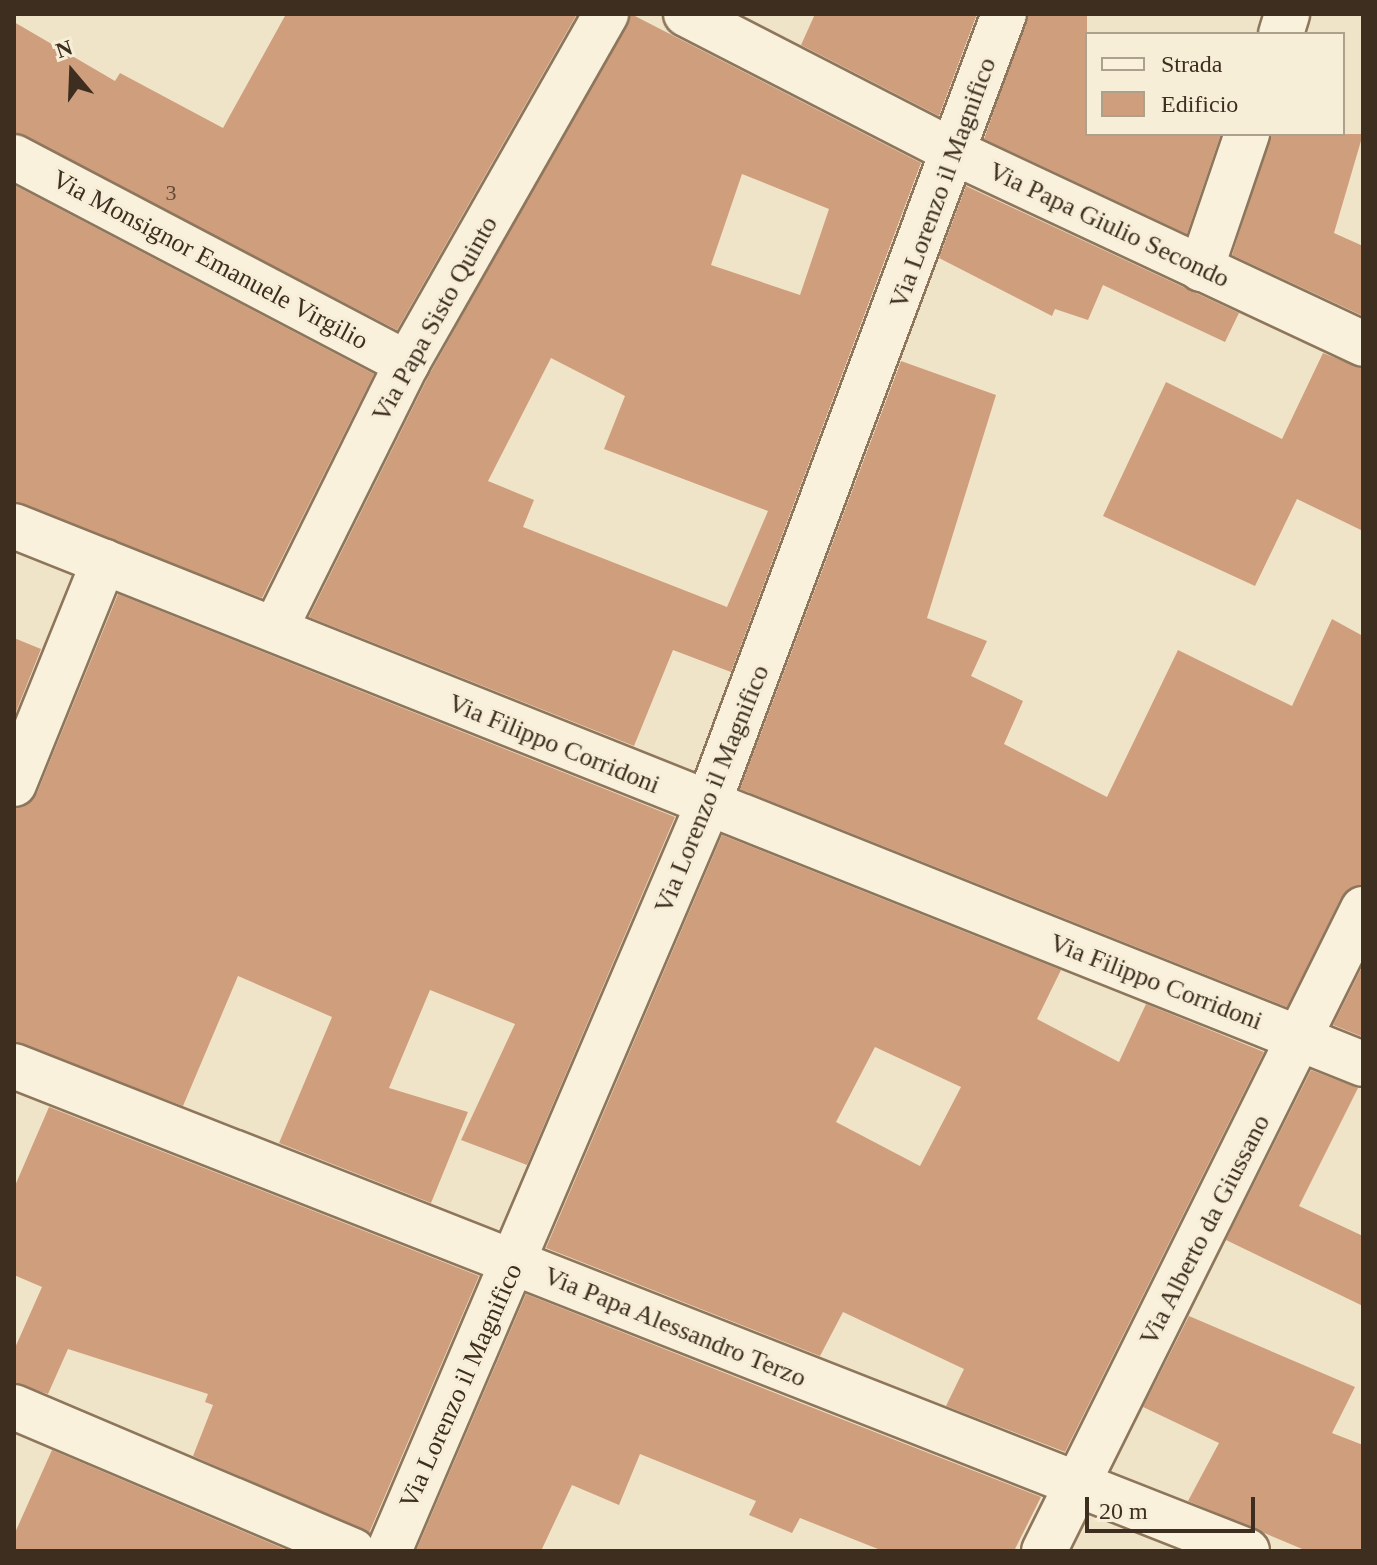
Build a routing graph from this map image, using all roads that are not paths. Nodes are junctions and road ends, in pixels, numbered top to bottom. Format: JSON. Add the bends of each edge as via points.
{"nodes":[{"id":1,"x":606,"y":14,"type":"edge"},
{"id":2,"x":686,"y":14,"type":"edge"},
{"id":3,"x":1004,"y":14,"type":"edge"},
{"id":4,"x":1246,"y":136,"type":"edge"},
{"id":5,"x":956,"y":153,"type":"junction"},
{"id":6,"x":14,"y":157,"type":"edge"},
{"id":7,"x":1201,"y":269,"type":"junction"},
{"id":8,"x":1363,"y":344,"type":"edge"},
{"id":9,"x":407,"y":363,"type":"junction"},
{"id":10,"x":14,"y":526,"type":"edge"},
{"id":11,"x":104,"y":561,"type":"junction"},
{"id":12,"x":275,"y":629,"type":"junction"},
{"id":13,"x":14,"y":784,"type":"edge"},
{"id":14,"x":707,"y":807,"type":"junction"},
{"id":15,"x":1363,"y":909,"type":"edge"},
{"id":16,"x":1301,"y":1039,"type":"junction"},
{"id":17,"x":1363,"y":1064,"type":"edge"},
{"id":18,"x":14,"y":1066,"type":"edge"},
{"id":19,"x":515,"y":1264,"type":"junction"},
{"id":20,"x":14,"y":1407,"type":"edge"},
{"id":21,"x":1076,"y":1485,"type":"junction"},
{"id":22,"x":353,"y":1551,"type":"edge"},
{"id":23,"x":389,"y":1551,"type":"edge"},
{"id":24,"x":1044,"y":1551,"type":"edge"},
{"id":25,"x":1247,"y":1551,"type":"edge"}],
"edges":[{"from":1,"to":9,"type":"street","name":"Via Papa Sisto Quinto"},
{"from":2,"to":5,"type":"street","name":"Via Papa Giulio Secondo"},
{"from":3,"to":5,"type":"street","name":"Via Lorenzo il Magnifico"},
{"from":4,"to":7,"type":"street"},
{"from":5,"to":7,"type":"street","name":"Via Papa Giulio Secondo"},
{"from":5,"to":14,"type":"street","name":"Via Lorenzo il Magnifico"},
{"from":6,"to":9,"type":"street","name":"Via Monsignor Emanuele Virgilio"},
{"from":7,"to":8,"type":"street","name":"Via Papa Giulio Secondo"},
{"from":9,"to":12,"type":"street","name":"Via Papa Sisto Quinto"},
{"from":10,"to":11,"type":"street","name":"Via Filippo Corridoni"},
{"from":11,"to":12,"type":"street","name":"Via Filippo Corridoni"},
{"from":11,"to":13,"type":"street"},
{"from":12,"to":14,"type":"street","name":"Via Filippo Corridoni"},
{"from":14,"to":16,"type":"street","name":"Via Filippo Corridoni"},
{"from":14,"to":19,"type":"street","name":"Via Lorenzo il Magnifico"},
{"from":15,"to":16,"type":"street","name":"Via Alberto da Giussano"},
{"from":16,"to":17,"type":"street","name":"Via Filippo Corridoni"},
{"from":16,"to":21,"type":"street","name":"Via Alberto da Giussano"},
{"from":18,"to":19,"type":"street","name":"Via Papa Alessandro Terzo"},
{"from":19,"to":21,"type":"street","name":"Via Papa Alessandro Terzo"},
{"from":19,"to":23,"type":"street","name":"Via Lorenzo il Magnifico"},
{"from":20,"to":22,"type":"street"},
{"from":21,"to":24,"type":"street","name":"Via Alberto da Giussano"},
{"from":21,"to":25,"type":"street","name":"Via Papa Alessandro Terzo"}]}
